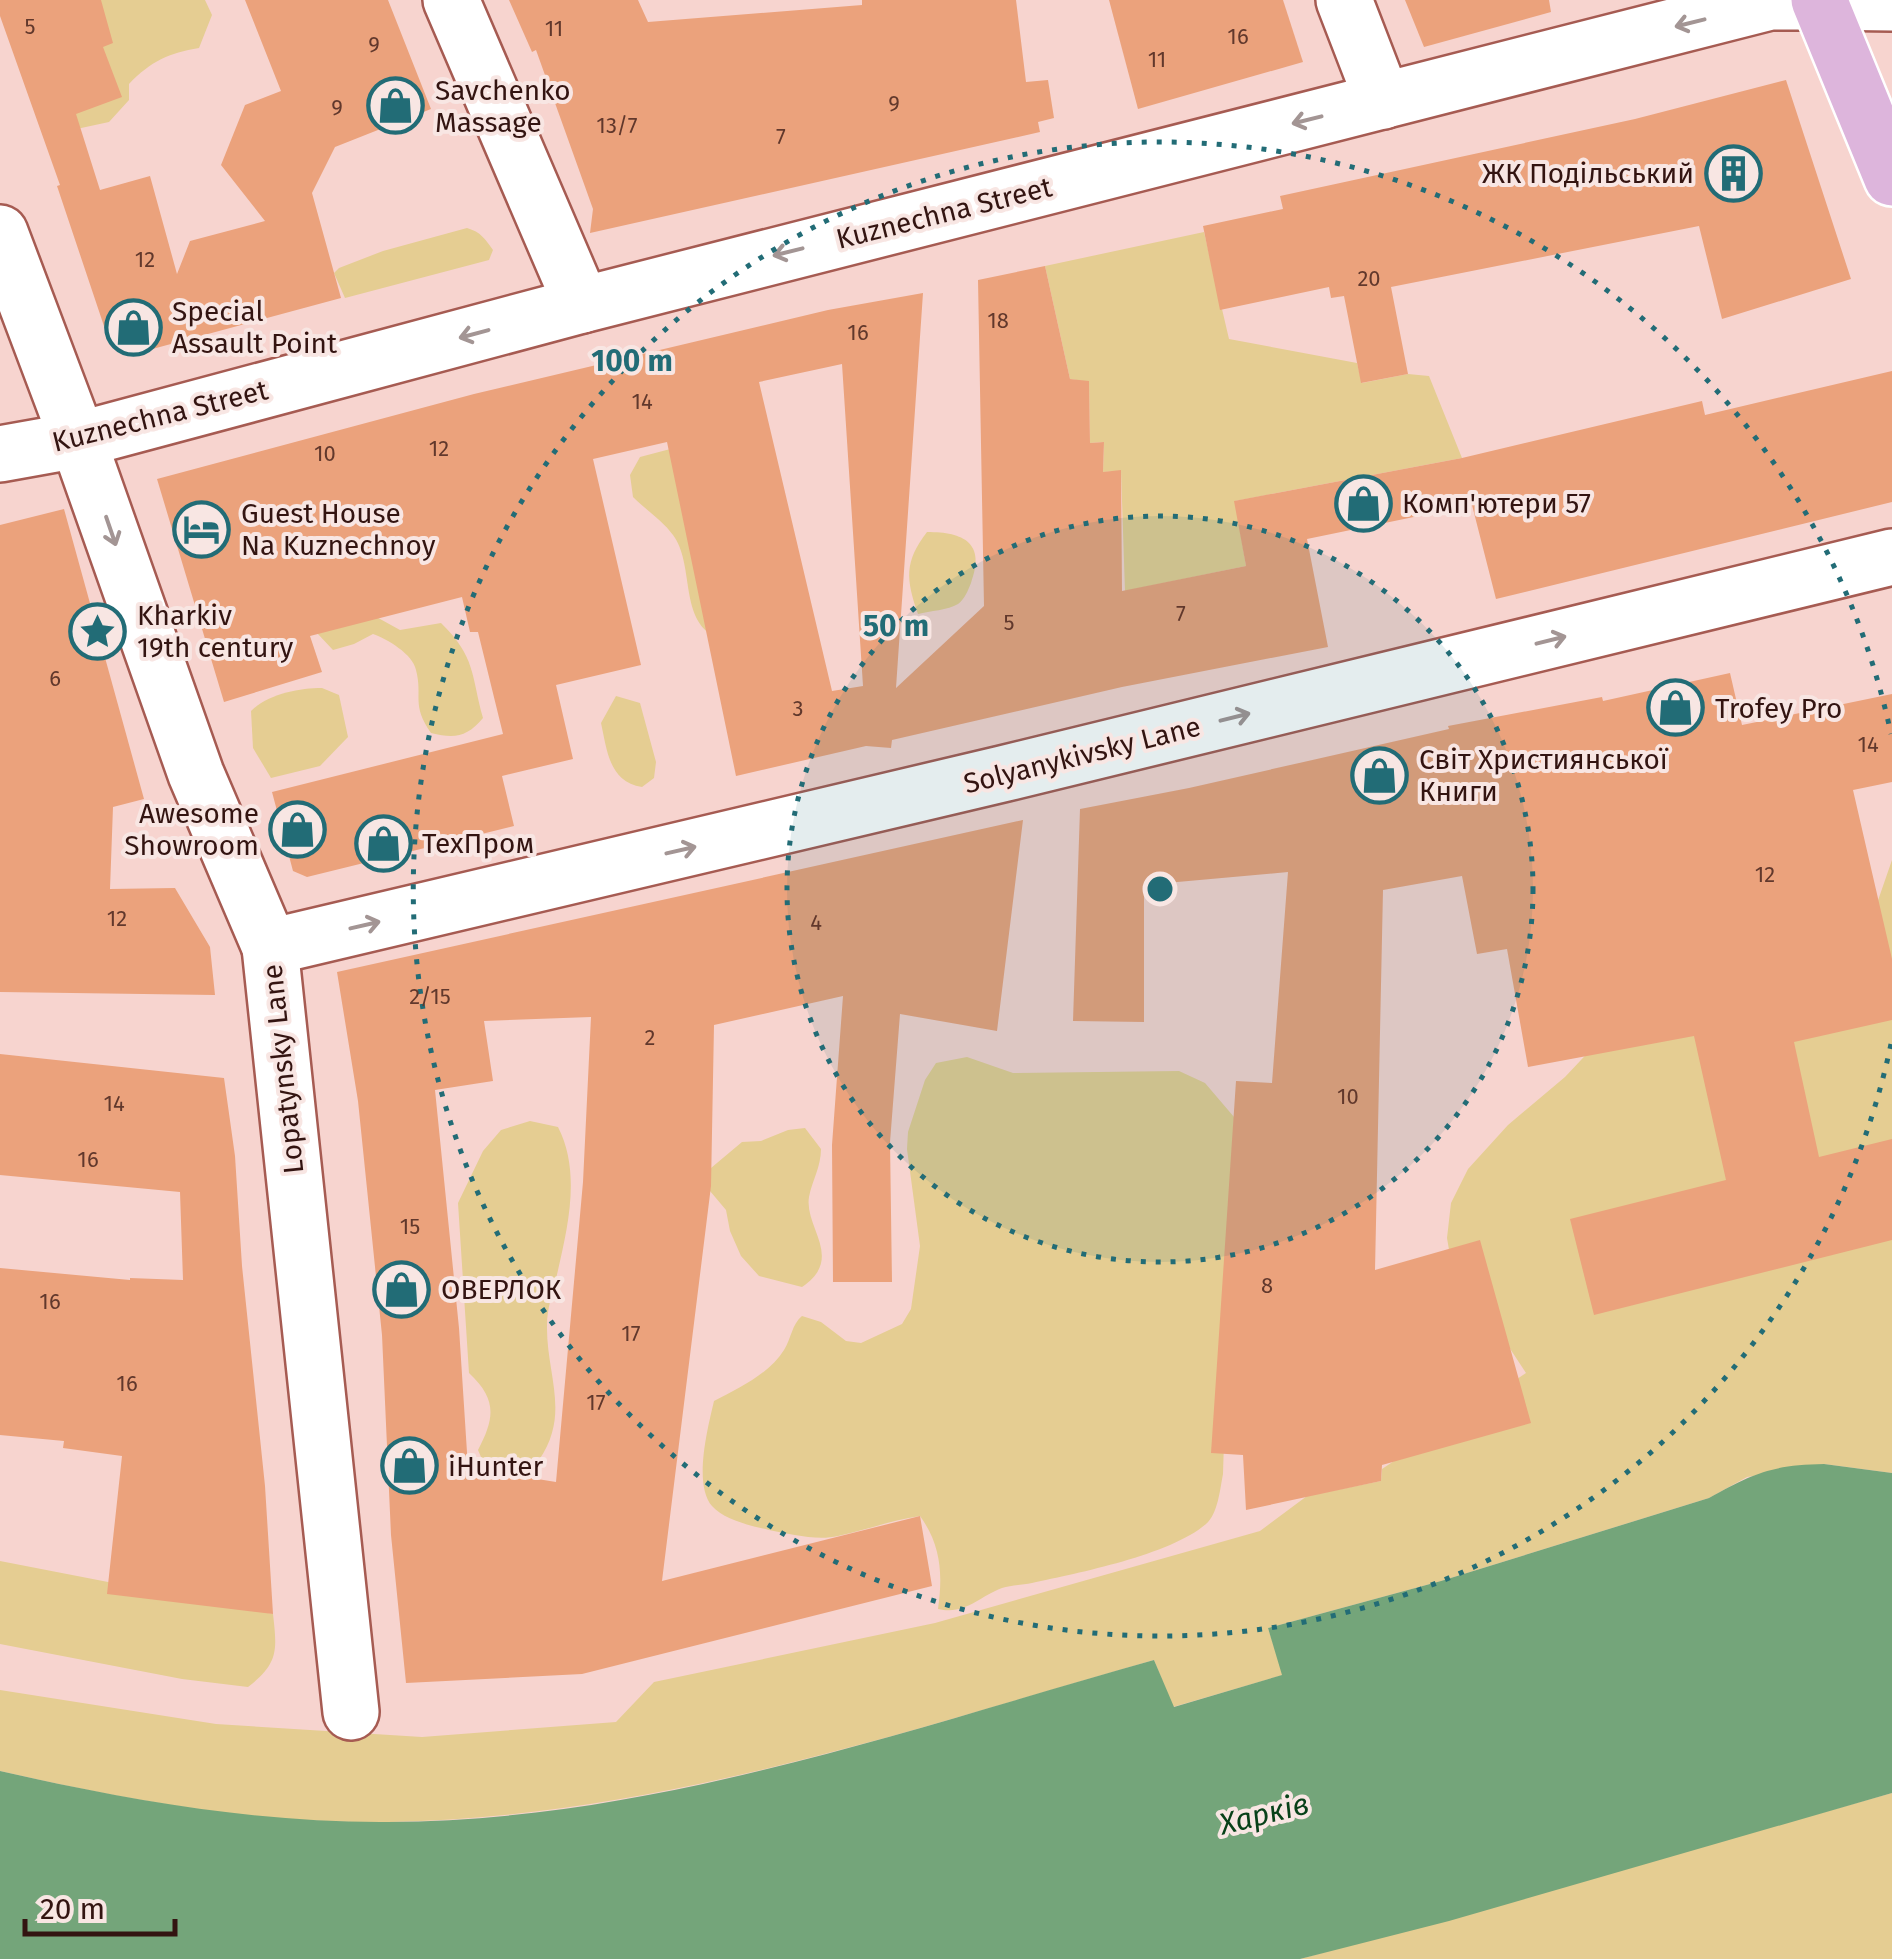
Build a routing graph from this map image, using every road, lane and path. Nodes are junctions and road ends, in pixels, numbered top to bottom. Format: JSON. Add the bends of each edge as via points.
{"nodes":[{"id":1,"x":451,"y":0,"type":"edge"},
{"id":2,"x":1344,"y":0,"type":"edge"},
{"id":3,"x":1819,"y":1,"type":"edge"},
{"id":4,"x":1892,"y":3,"type":"edge"},
{"id":5,"x":1383,"y":100,"type":"junction"},
{"id":6,"x":1892,"y":178,"type":"edge"},
{"id":7,"x":0,"y":233,"type":"edge"},
{"id":8,"x":582,"y":305,"type":"junction"},
{"id":9,"x":78,"y":440,"type":"junction"},
{"id":10,"x":0,"y":454,"type":"edge"},
{"id":11,"x":1892,"y":557,"type":"edge"},
{"id":12,"x":270,"y":947,"type":"junction"},
{"id":13,"x":351,"y":1712,"type":"dead end"}],
"edges":[{"from":1,"to":8,"type":"street"},
{"from":2,"to":5,"type":"street"},
{"from":3,"to":4,"type":"street","name":"Kuznechna Street"},
{"from":3,"to":5,"type":"street","name":"Kuznechna Street","one_way":true,"via":[[1770,2]]},
{"from":3,"to":6,"type":"main road"},
{"from":5,"to":8,"type":"street","name":"Kuznechna Street","one_way":true},
{"from":7,"to":9,"type":"street","name":"Lopatynsky Lane"},
{"from":8,"to":9,"type":"street","name":"Kuznechna Street","one_way":true},
{"from":9,"to":10,"type":"street","name":"Kuznechna Street"},
{"from":9,"to":12,"type":"street","name":"Lopatynsky Lane","one_way":true,"via":[[196,774]]},
{"from":12,"to":11,"type":"street","name":"Solyanykivsky Lane","one_way":true},
{"from":12,"to":13,"type":"street","name":"Lopatynsky Lane"}]}
